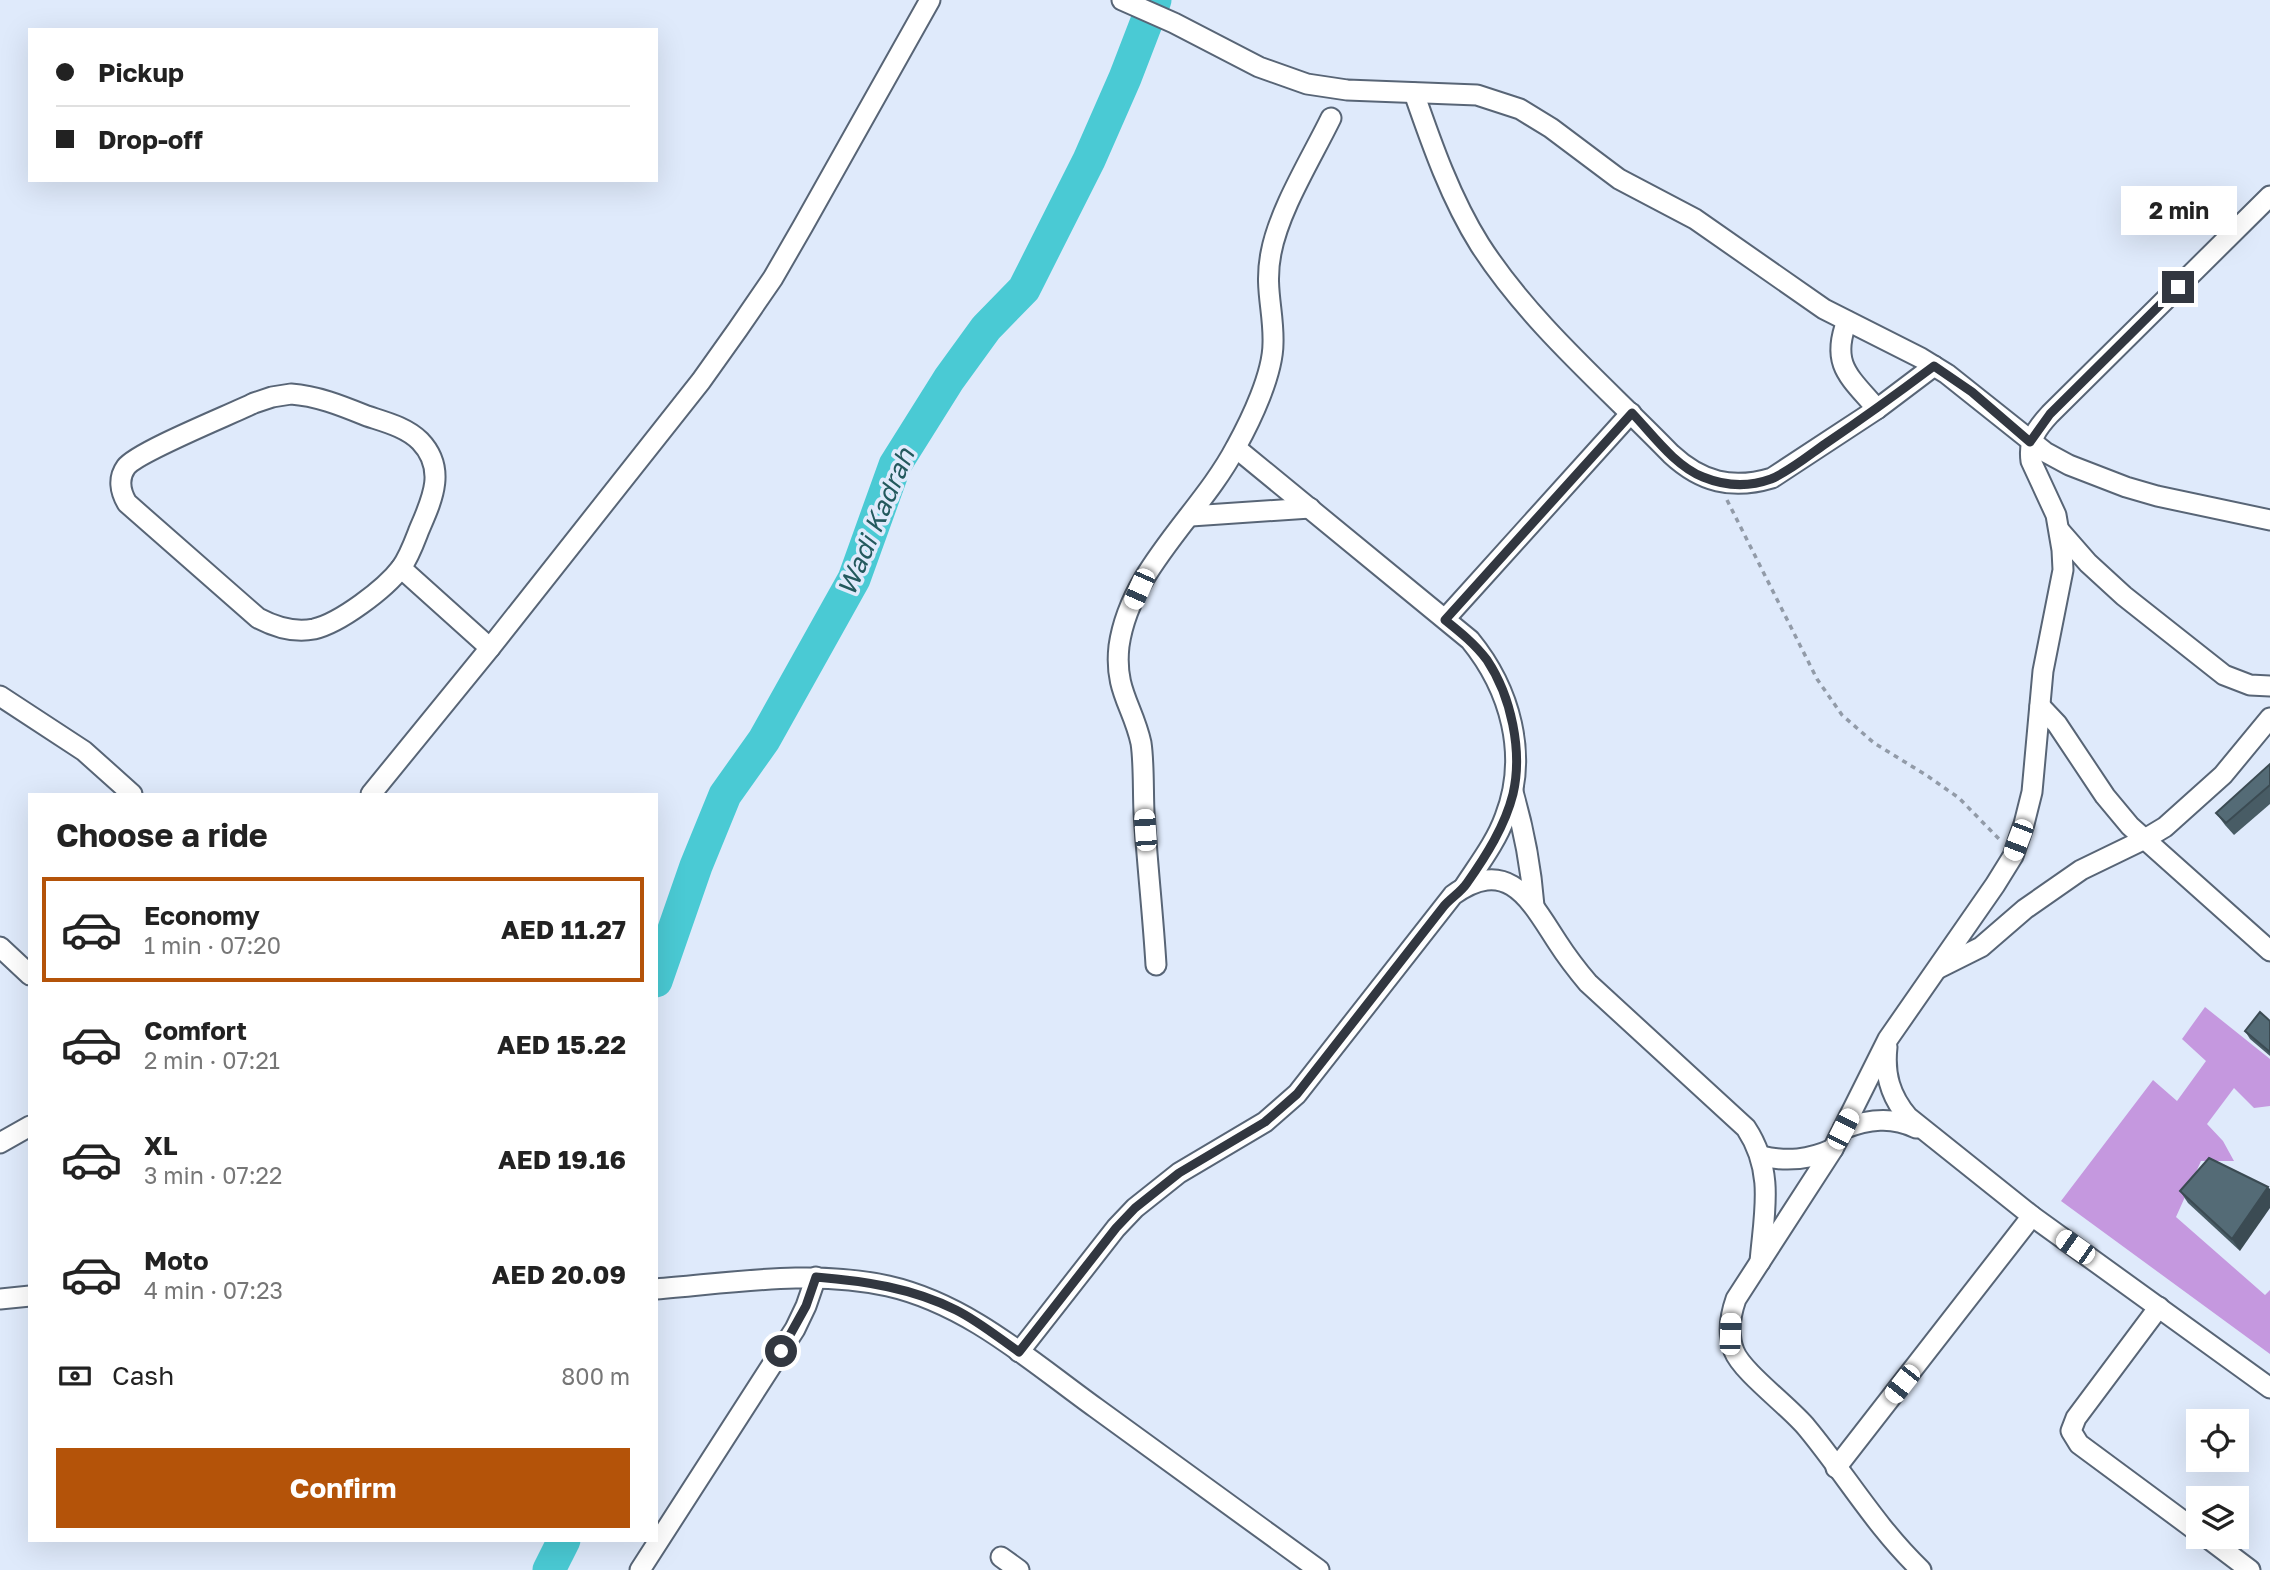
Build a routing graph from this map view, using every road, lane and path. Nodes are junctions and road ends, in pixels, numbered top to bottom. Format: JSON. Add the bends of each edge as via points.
{"nodes":[{"id":1,"x":930,"y":0,"type":"edge"},
{"id":2,"x":1122,"y":0,"type":"edge"},
{"id":3,"x":1414,"y":93,"type":"junction"},
{"id":4,"x":1331,"y":118,"type":"dead end"},
{"id":5,"x":2270,"y":196,"type":"edge"},
{"id":6,"x":1847,"y":321,"type":"junction"},
{"id":7,"x":1934,"y":366,"type":"junction"},
{"id":8,"x":1877,"y":409,"type":"junction"},
{"id":9,"x":1632,"y":413,"type":"junction"},
{"id":10,"x":2030,"y":442,"type":"junction"},
{"id":11,"x":1236,"y":448,"type":"junction"},
{"id":12,"x":1718,"y":482,"type":"junction"},
{"id":13,"x":1310,"y":508,"type":"junction"},
{"id":14,"x":1191,"y":516,"type":"junction"},
{"id":15,"x":2270,"y":520,"type":"edge"},
{"id":16,"x":2059,"y":530,"type":"junction"},
{"id":17,"x":401,"y":568,"type":"junction"},
{"id":18,"x":1445,"y":620,"type":"junction"},
{"id":19,"x":490,"y":648,"type":"junction"},
{"id":20,"x":2270,"y":686,"type":"edge"},
{"id":21,"x":0,"y":696,"type":"edge"},
{"id":22,"x":2040,"y":706,"type":"junction"},
{"id":23,"x":2270,"y":718,"type":"edge"},
{"id":24,"x":1513,"y":792,"type":"junction"},
{"id":25,"x":131,"y":793,"type":"edge"},
{"id":26,"x":372,"y":793,"type":"edge"},
{"id":27,"x":2145,"y":839,"type":"junction"},
{"id":28,"x":2012,"y":856,"type":"junction"},
{"id":29,"x":1464,"y":887,"type":"junction"},
{"id":30,"x":1534,"y":906,"type":"junction"},
{"id":31,"x":0,"y":947,"type":"edge"},
{"id":32,"x":2270,"y":951,"type":"edge"},
{"id":33,"x":1156,"y":965,"type":"dead end"},
{"id":34,"x":1938,"y":968,"type":"junction"},
{"id":35,"x":28,"y":973,"type":"edge"},
{"id":36,"x":1888,"y":1039,"type":"junction"},
{"id":37,"x":28,"y":1127,"type":"edge"},
{"id":38,"x":1843,"y":1129,"type":"junction"},
{"id":39,"x":1926,"y":1133,"type":"junction"},
{"id":40,"x":0,"y":1143,"type":"edge"},
{"id":41,"x":1833,"y":1149,"type":"junction"},
{"id":42,"x":1761,"y":1156,"type":"junction"},
{"id":43,"x":2032,"y":1216,"type":"junction"},
{"id":44,"x":1760,"y":1264,"type":"junction"},
{"id":45,"x":816,"y":1277,"type":"junction"},
{"id":46,"x":658,"y":1289,"type":"edge"},
{"id":47,"x":28,"y":1296,"type":"edge"},
{"id":48,"x":0,"y":1299,"type":"edge"},
{"id":49,"x":2159,"y":1307,"type":"junction"},
{"id":50,"x":1019,"y":1352,"type":"junction"},
{"id":51,"x":2270,"y":1388,"type":"edge"},
{"id":52,"x":1836,"y":1468,"type":"junction"},
{"id":53,"x":2186,"y":1523,"type":"edge"},
{"id":54,"x":2222,"y":1549,"type":"edge"},
{"id":55,"x":1001,"y":1557,"type":"dead end"},
{"id":56,"x":640,"y":1570,"type":"edge"},
{"id":57,"x":1019,"y":1570,"type":"edge"},
{"id":58,"x":1319,"y":1570,"type":"edge"},
{"id":59,"x":1921,"y":1570,"type":"edge"},
{"id":60,"x":2250,"y":1570,"type":"edge"}],
"edges":[{"from":1,"to":19,"type":"street","via":[[766,288],[701,381]]},
{"from":2,"to":3,"type":"street","via":[[1283,76],[1332,89]]},
{"from":3,"to":6,"type":"street","via":[[1477,95],[1520,109],[1619,179],[1695,219]]},
{"from":3,"to":9,"type":"street","via":[[1456,201],[1480,244],[1540,321]]},
{"from":4,"to":11,"type":"street","via":[[1276,233],[1268,275],[1272,358]]},
{"from":5,"to":10,"type":"street","via":[[2050,414]]},
{"from":6,"to":7,"type":"street"},
{"from":6,"to":8,"type":"street","via":[[1840,340],[1844,366]]},
{"from":7,"to":8,"type":"street"},
{"from":7,"to":10,"type":"street"},
{"from":8,"to":12,"type":"street","via":[[1772,478],[1736,485]]},
{"from":9,"to":12,"type":"street","via":[[1685,467]]},
{"from":9,"to":18,"type":"street"},
{"from":10,"to":15,"type":"street","via":[[2069,466],[2126,487]]},
{"from":10,"to":16,"type":"street","via":[[2031,461]]},
{"from":11,"to":13,"type":"street"},
{"from":11,"to":14,"type":"street"},
{"from":12,"to":28,"type":"path","via":[[1817,680],[1836,706],[1874,743],[1959,799]]},
{"from":13,"to":14,"type":"street"},
{"from":13,"to":18,"type":"street"},
{"from":14,"to":33,"type":"street","via":[[1139,589],[1119,646],[1120,681],[1141,744]]},
{"from":16,"to":20,"type":"street","via":[[2104,579],[2224,675],[2250,685]]},
{"from":16,"to":22,"type":"street","via":[[2063,570]]},
{"from":17,"to":17,"type":"street","via":[[434,494],[434,465],[420,441],[408,432],[328,401],[291,394],[254,403],[144,454],[121,476],[127,502],[258,618],[280,628],[326,625]]},
{"from":17,"to":19,"type":"street"},
{"from":18,"to":24,"type":"street","via":[[1470,640],[1500,685],[1514,737]]},
{"from":19,"to":26,"type":"street"},
{"from":21,"to":25,"type":"street","via":[[83,751]]},
{"from":22,"to":27,"type":"street","via":[[2074,747],[2105,796]]},
{"from":22,"to":28,"type":"street","via":[[2032,792]]},
{"from":23,"to":27,"type":"street","via":[[2199,799]]},
{"from":24,"to":29,"type":"street","via":[[1493,842]]},
{"from":24,"to":30,"type":"street","via":[[1531,867]]},
{"from":27,"to":32,"type":"street"},
{"from":27,"to":34,"type":"street","via":[[2081,870],[1981,947]]},
{"from":28,"to":34,"type":"street"},
{"from":29,"to":30,"type":"street","via":[[1492,880],[1505,883]]},
{"from":29,"to":50,"type":"street","via":[[1449,900],[1297,1094],[1265,1122],[1179,1173],[1135,1208]]},
{"from":30,"to":42,"type":"street","via":[[1588,983],[1735,1117]]},
{"from":31,"to":35,"type":"street"},
{"from":34,"to":36,"type":"street"},
{"from":36,"to":38,"type":"street"},
{"from":36,"to":39,"type":"street","via":[[1889,1087],[1900,1108]]},
{"from":37,"to":40,"type":"street"},
{"from":38,"to":39,"type":"street","via":[[1859,1122],[1894,1120]]},
{"from":38,"to":41,"type":"street"},
{"from":39,"to":43,"type":"street"},
{"from":41,"to":42,"type":"street","via":[[1795,1160]]},
{"from":41,"to":44,"type":"street"},
{"from":42,"to":44,"type":"street","via":[[1766,1187]]},
{"from":43,"to":49,"type":"street"},
{"from":43,"to":52,"type":"street"},
{"from":44,"to":52,"type":"street","via":[[1730,1316],[1734,1352],[1807,1428]]},
{"from":45,"to":46,"type":"street"},
{"from":45,"to":50,"type":"street","via":[[877,1284],[925,1297],[959,1311]]},
{"from":45,"to":56,"type":"street","via":[[788,1340]]},
{"from":47,"to":48,"type":"street"},
{"from":49,"to":51,"type":"street"},
{"from":49,"to":53,"type":"street","via":[[2071,1431],[2079,1444]]},
{"from":50,"to":58,"type":"street"},
{"from":52,"to":59,"type":"street","via":[[1889,1538]]},
{"from":54,"to":60,"type":"street"},
{"from":55,"to":57,"type":"street"}]}
